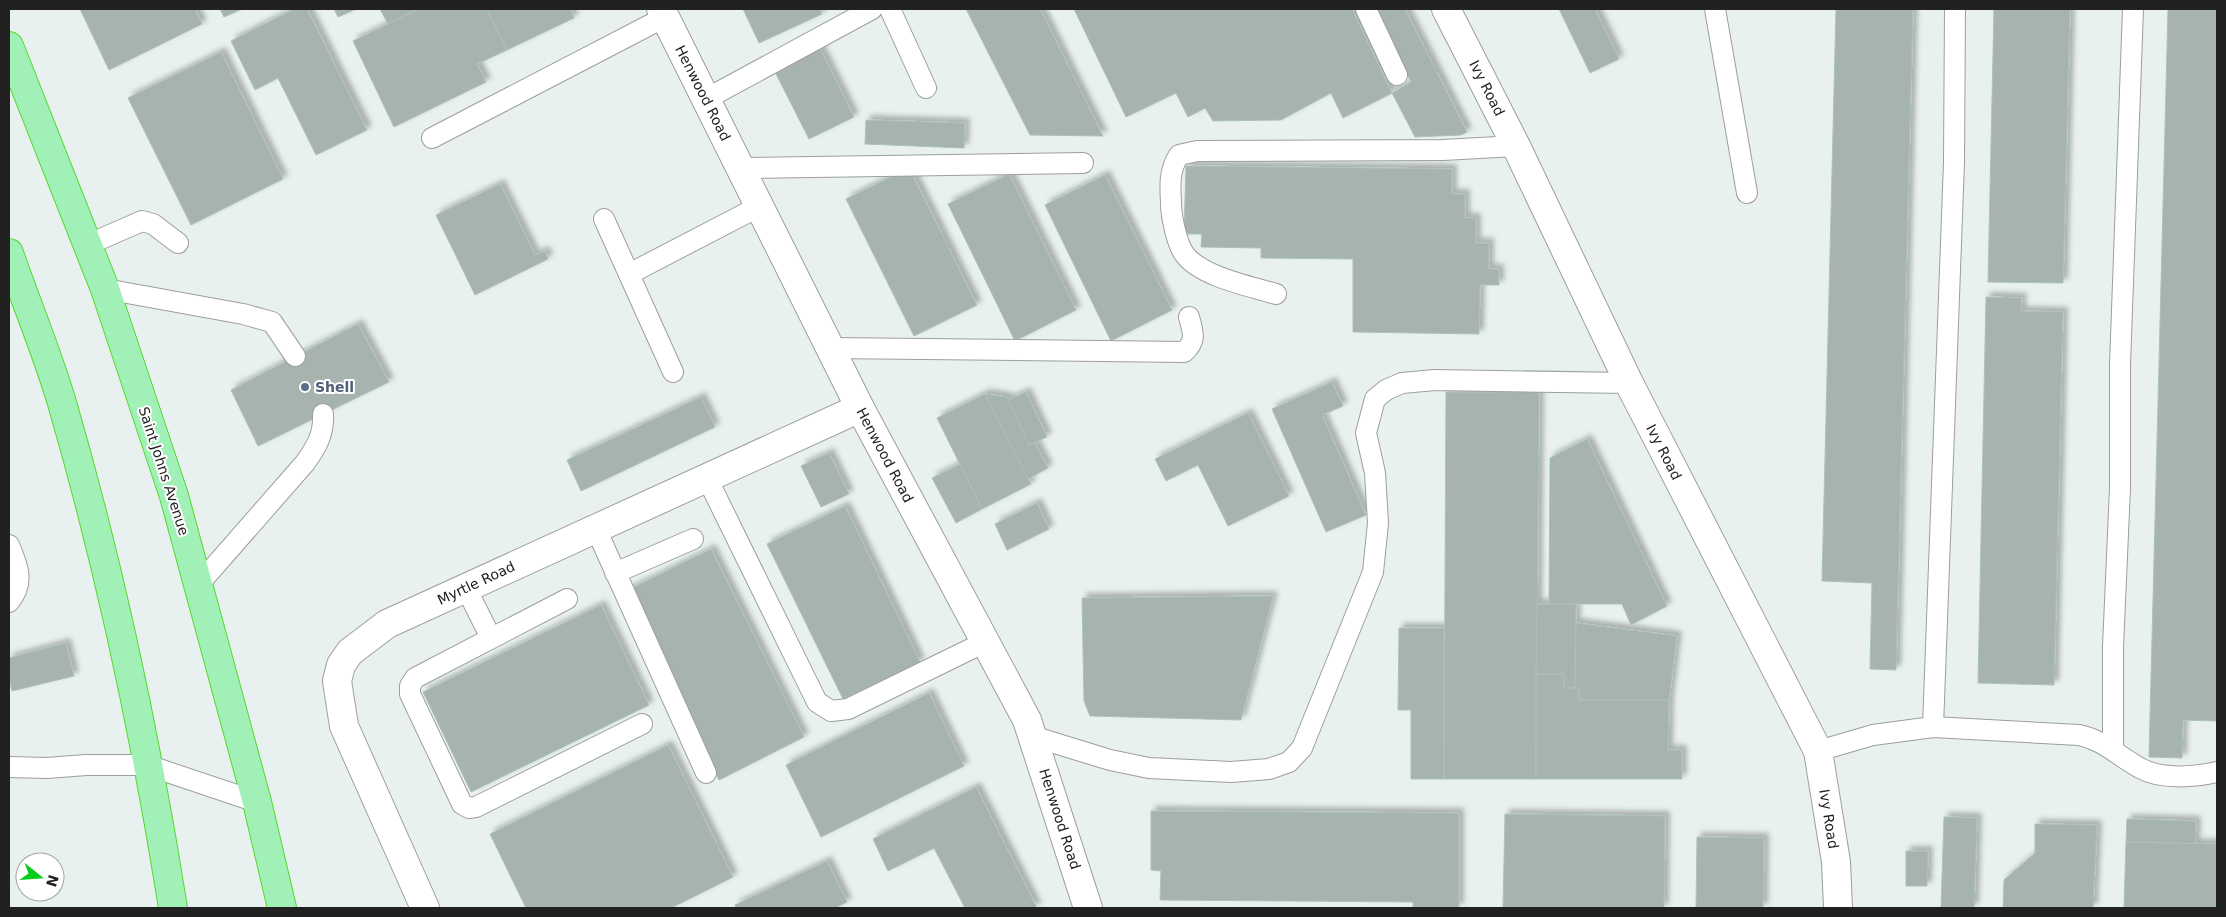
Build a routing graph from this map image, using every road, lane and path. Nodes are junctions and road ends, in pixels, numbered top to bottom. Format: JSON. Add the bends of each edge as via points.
{"nodes":[{"id":1,"x":872,"y":9,"type":"edge"},
{"id":2,"x":890,"y":9,"type":"edge"},
{"id":3,"x":1366,"y":9,"type":"edge"},
{"id":4,"x":1446,"y":9,"type":"edge"},
{"id":5,"x":1715,"y":9,"type":"edge"},
{"id":6,"x":1955,"y":9,"type":"edge"},
{"id":7,"x":2133,"y":9,"type":"edge"},
{"id":8,"x":663,"y":13,"type":"edge"},
{"id":9,"x":9,"y":46,"type":"edge"},
{"id":10,"x":1397,"y":75,"type":"dead end"},
{"id":11,"x":926,"y":88,"type":"dead end"},
{"id":12,"x":706,"y":99,"type":"junction"},
{"id":13,"x":432,"y":138,"type":"dead end"},
{"id":14,"x":1516,"y":146,"type":"junction"},
{"id":15,"x":1083,"y":163,"type":"dead end"},
{"id":16,"x":742,"y":168,"type":"junction"},
{"id":17,"x":1747,"y":193,"type":"dead end"},
{"id":18,"x":760,"y":206,"type":"junction"},
{"id":19,"x":604,"y":219,"type":"dead end"},
{"id":20,"x":178,"y":244,"type":"dead end"},
{"id":21,"x":88,"y":245,"type":"junction"},
{"id":22,"x":9,"y":253,"type":"edge"},
{"id":23,"x":629,"y":274,"type":"junction"},
{"id":24,"x":105,"y":289,"type":"junction"},
{"id":25,"x":1276,"y":294,"type":"dead end"},
{"id":26,"x":1189,"y":317,"type":"dead end"},
{"id":27,"x":830,"y":348,"type":"junction"},
{"id":28,"x":295,"y":356,"type":"dead end"},
{"id":29,"x":673,"y":372,"type":"dead end"},
{"id":30,"x":1629,"y":383,"type":"junction"},
{"id":31,"x":860,"y":408,"type":"junction"},
{"id":32,"x":322,"y":414,"type":"dead end"},
{"id":33,"x":707,"y":478,"type":"junction"},
{"id":34,"x":596,"y":529,"type":"junction"},
{"id":35,"x":693,"y":539,"type":"dead end"},
{"id":36,"x":9,"y":545,"type":"edge"},
{"id":37,"x":616,"y":573,"type":"junction"},
{"id":38,"x":199,"y":584,"type":"junction"},
{"id":39,"x":466,"y":588,"type":"junction"},
{"id":40,"x":567,"y":599,"type":"dead end"},
{"id":41,"x":9,"y":602,"type":"edge"},
{"id":42,"x":491,"y":638,"type":"junction"},
{"id":43,"x":985,"y":642,"type":"junction"},
{"id":44,"x":642,"y":724,"type":"dead end"},
{"id":45,"x":1933,"y":727,"type":"junction"},
{"id":46,"x":1032,"y":736,"type":"junction"},
{"id":47,"x":2113,"y":748,"type":"junction"},
{"id":48,"x":1818,"y":751,"type":"junction"},
{"id":49,"x":147,"y":765,"type":"junction"},
{"id":50,"x":9,"y":768,"type":"edge"},
{"id":51,"x":2217,"y":772,"type":"edge"},
{"id":52,"x":706,"y":773,"type":"dead end"},
{"id":53,"x":258,"y":802,"type":"junction"},
{"id":54,"x":173,"y":908,"type":"edge"},
{"id":55,"x":282,"y":908,"type":"edge"},
{"id":56,"x":426,"y":908,"type":"edge"},
{"id":57,"x":1088,"y":908,"type":"edge"},
{"id":58,"x":1838,"y":908,"type":"edge"}],
"edges":[{"from":1,"to":12,"type":"lane"},
{"from":2,"to":11,"type":"lane"},
{"from":3,"to":10,"type":"lane"},
{"from":4,"to":14,"type":"street","name":"Ivy Road"},
{"from":5,"to":17,"type":"lane"},
{"from":6,"to":45,"type":"lane","via":[[1954,162]]},
{"from":7,"to":47,"type":"lane","via":[[2120,366]]},
{"from":8,"to":12,"type":"street","name":"Henwood Road"},
{"from":8,"to":13,"type":"lane"},
{"from":9,"to":21,"type":"highway","name":"Saint Johns Avenue"},
{"from":12,"to":16,"type":"street","name":"Henwood Road"},
{"from":14,"to":25,"type":"lane","via":[[1443,150],[1197,151],[1179,155],[1173,165],[1170,184],[1171,212],[1184,254],[1209,273]]},
{"from":14,"to":30,"type":"street","name":"Ivy Road"},
{"from":15,"to":16,"type":"lane"},
{"from":16,"to":18,"type":"street","name":"Henwood Road"},
{"from":18,"to":23,"type":"lane"},
{"from":18,"to":27,"type":"street","name":"Henwood Road"},
{"from":19,"to":23,"type":"lane"},
{"from":20,"to":21,"type":"lane","via":[[153,224],[142,222]]},
{"from":21,"to":24,"type":"highway","name":"Saint Johns Avenue"},
{"from":22,"to":49,"type":"highway","via":[[62,402],[115,608]]},
{"from":23,"to":29,"type":"lane"},
{"from":24,"to":28,"type":"lane","via":[[272,322]]},
{"from":24,"to":38,"type":"highway","name":"Saint Johns Avenue","via":[[174,496]]},
{"from":26,"to":27,"type":"lane","via":[[1194,337],[1192,346],[1184,352]]},
{"from":27,"to":31,"type":"street","name":"Henwood Road"},
{"from":30,"to":46,"type":"lane","via":[[1435,380],[1402,383],[1375,399],[1366,434],[1374,473],[1378,523],[1372,572],[1302,748],[1289,762],[1269,769],[1231,772],[1149,768],[1110,760]]},
{"from":30,"to":48,"type":"street","name":"Ivy Road"},
{"from":31,"to":33,"type":"street","name":"Myrtle Road"},
{"from":31,"to":43,"type":"street","name":"Henwood Road"},
{"from":32,"to":38,"type":"lane","via":[[324,429],[318,445],[305,463]]},
{"from":33,"to":34,"type":"street","name":"Myrtle Road"},
{"from":33,"to":43,"type":"lane","via":[[817,702],[831,711],[848,709]]},
{"from":34,"to":37,"type":"lane"},
{"from":34,"to":39,"type":"street","name":"Myrtle Road"},
{"from":35,"to":37,"type":"lane"},
{"from":36,"to":41,"type":"lane","via":[[20,578],[16,594]]},
{"from":37,"to":52,"type":"lane"},
{"from":38,"to":53,"type":"highway","name":"Saint Johns Avenue"},
{"from":39,"to":42,"type":"lane"},
{"from":39,"to":56,"type":"street","name":"Myrtle Road","via":[[387,624],[350,652],[341,665],[337,681],[344,726]]},
{"from":40,"to":42,"type":"lane"},
{"from":42,"to":44,"type":"lane","via":[[415,678],[410,686],[410,694],[462,804],[469,808]]},
{"from":43,"to":46,"type":"street","name":"Henwood Road","via":[[1027,720]]},
{"from":45,"to":47,"type":"lane","via":[[2080,735]]},
{"from":45,"to":48,"type":"lane","via":[[1873,735]]},
{"from":46,"to":57,"type":"street","name":"Henwood Road"},
{"from":47,"to":51,"type":"lane","via":[[2149,772],[2192,777]]},
{"from":48,"to":58,"type":"street","name":"Ivy Road","via":[[1836,862]]},
{"from":49,"to":50,"type":"lane"},
{"from":49,"to":53,"type":"lane"},
{"from":49,"to":54,"type":"highway"},
{"from":53,"to":55,"type":"highway","name":"Saint Johns Avenue"}]}
